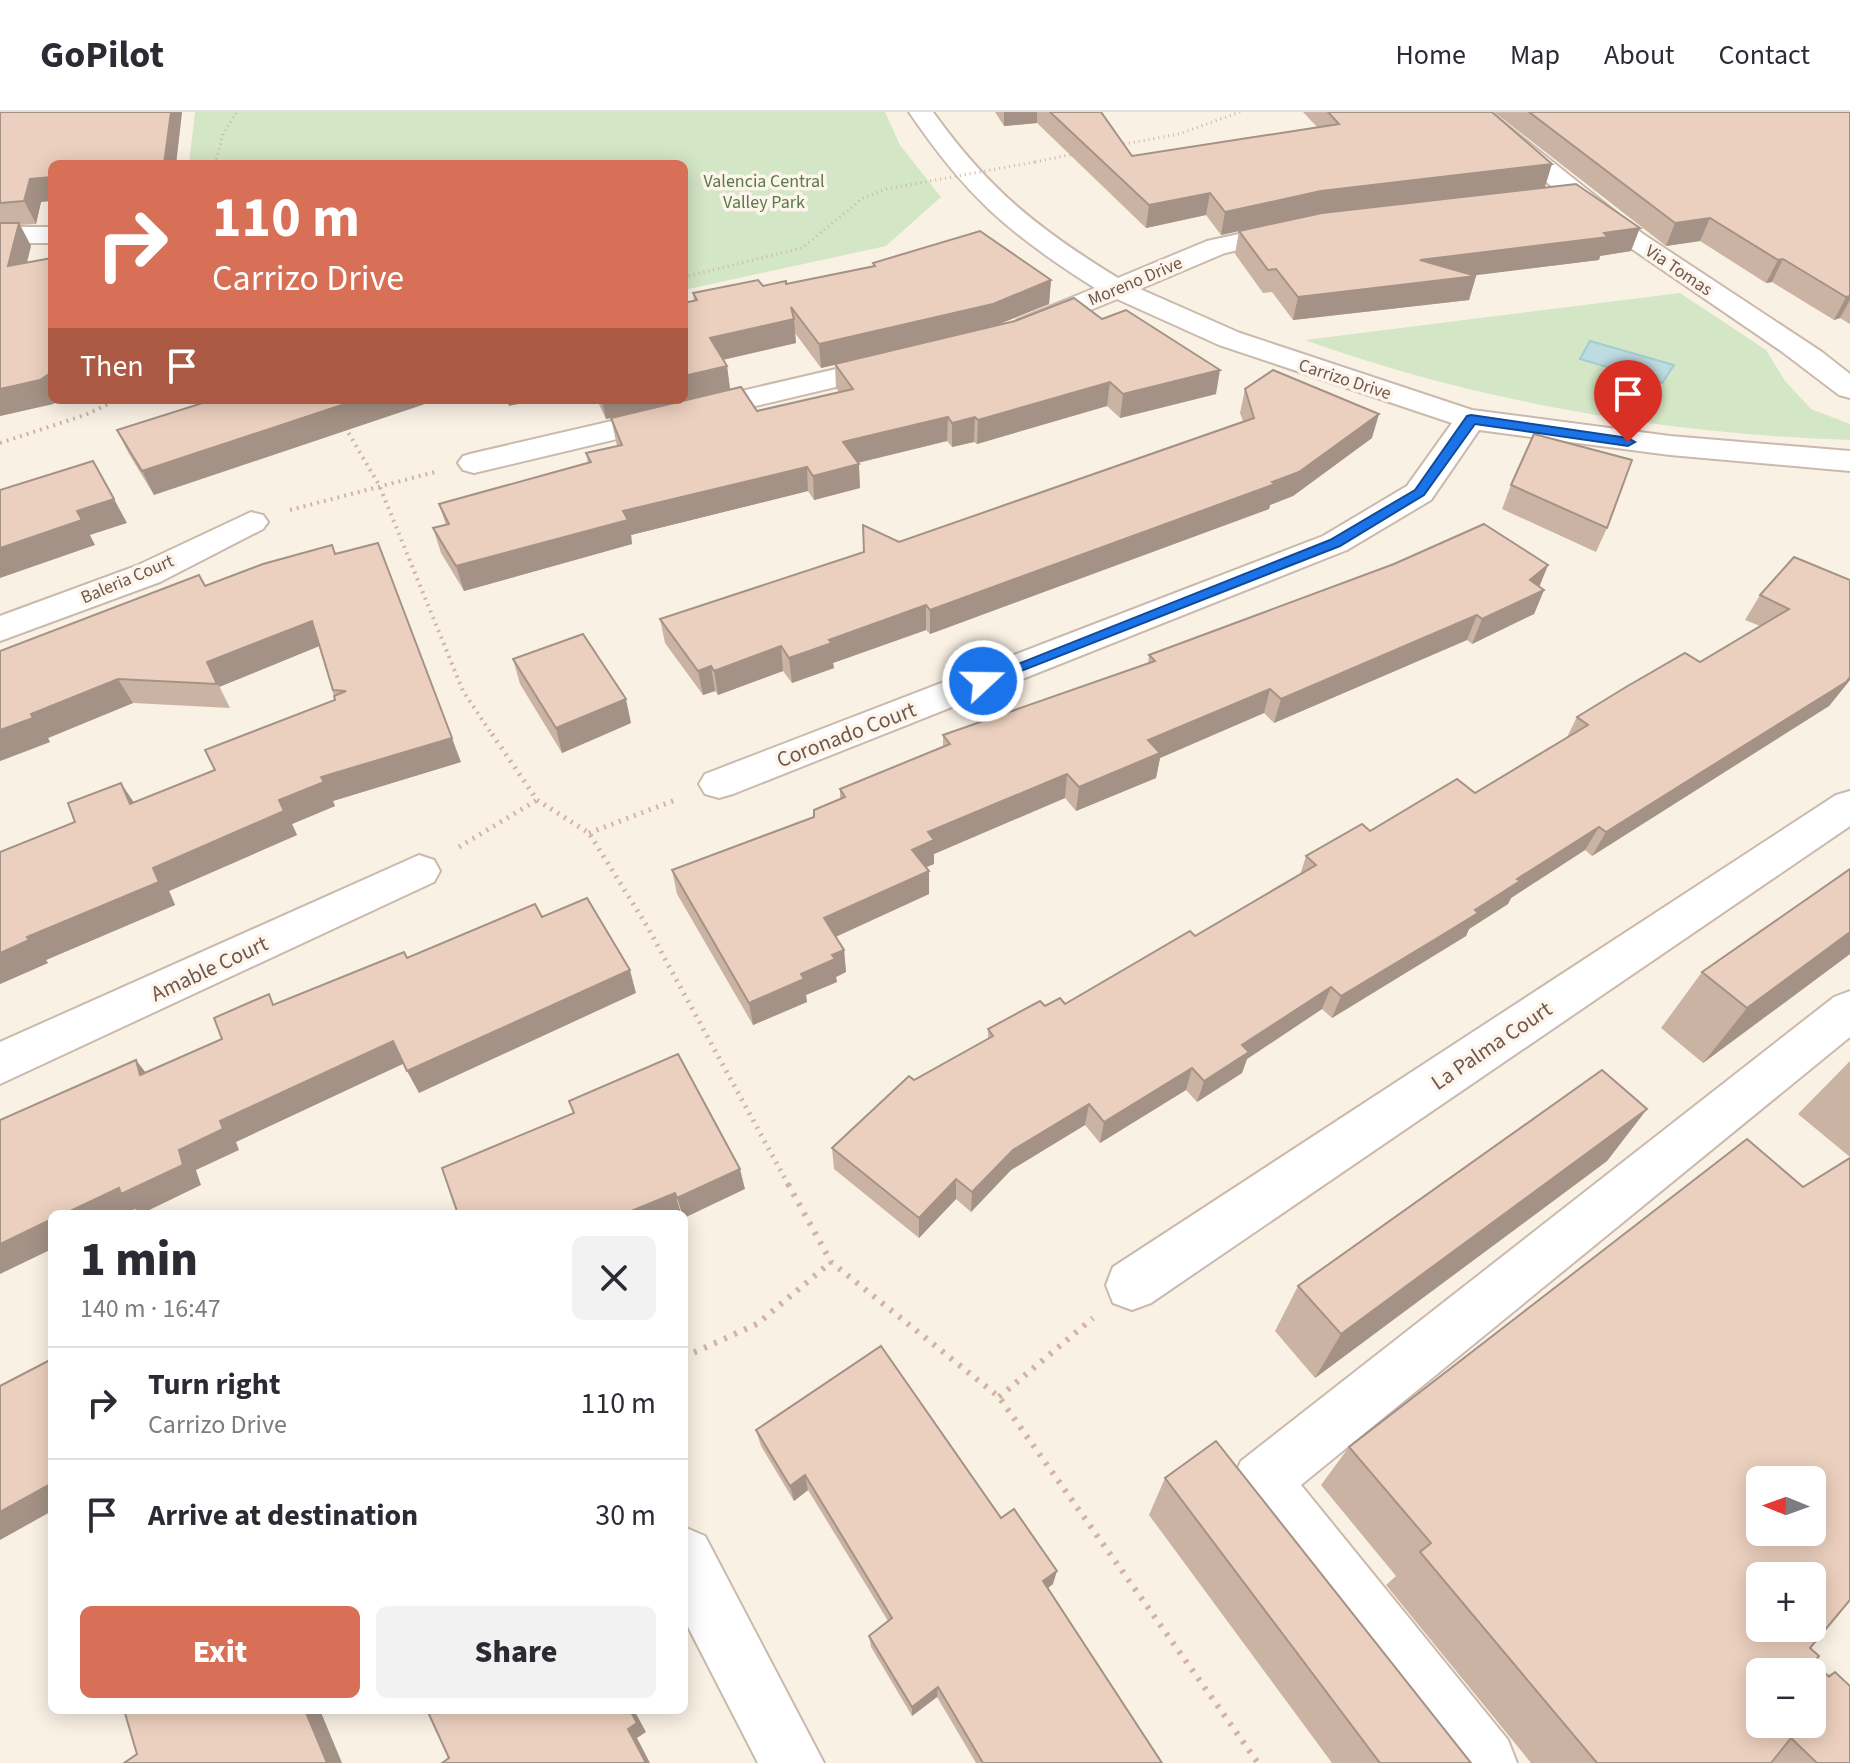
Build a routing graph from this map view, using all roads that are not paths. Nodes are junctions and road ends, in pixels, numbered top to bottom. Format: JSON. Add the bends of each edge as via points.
{"nodes":[{"id":1,"x":921,"y":112,"type":"edge"},
{"id":2,"x":1476,"y":112,"type":"edge"},
{"id":3,"x":1570,"y":195,"type":"junction"},
{"id":4,"x":1539,"y":199,"type":"edge"},
{"id":5,"x":1317,"y":225,"type":"edge"},
{"id":6,"x":0,"y":235,"type":"edge"},
{"id":7,"x":48,"y":235,"type":"edge"},
{"id":8,"x":1119,"y":288,"type":"junction"},
{"id":9,"x":1003,"y":336,"type":"edge"},
{"id":10,"x":921,"y":358,"type":"edge"},
{"id":11,"x":1850,"y":389,"type":"edge"},
{"id":12,"x":1471,"y":419,"type":"junction"},
{"id":13,"x":1850,"y":461,"type":"edge"},
{"id":14,"x":474,"y":463,"type":"road end"},
{"id":15,"x":251,"y":522,"type":"road end"},
{"id":16,"x":0,"y":629,"type":"edge"},
{"id":17,"x":719,"y":784,"type":"road end"},
{"id":18,"x":1850,"y":806,"type":"edge"},
{"id":19,"x":419,"y":871,"type":"road end"},
{"id":20,"x":1849,"y":1012,"type":"edge"},
{"id":21,"x":0,"y":1064,"type":"edge"},
{"id":22,"x":1132,"y":1285,"type":"road end"},
{"id":23,"x":688,"y":1565,"type":"edge"},
{"id":24,"x":792,"y":1763,"type":"edge"},
{"id":25,"x":1485,"y":1763,"type":"edge"}],
"edges":[{"from":1,"to":8,"type":"street","name":"Carrizo Drive","via":[[941,147],[1001,211]]},
{"from":2,"to":3,"type":"street","name":"Via Tomas"},
{"from":3,"to":4,"type":"street"},
{"from":3,"to":11,"type":"street","name":"Via Tomas","via":[[1803,350]]},
{"from":5,"to":8,"type":"street","name":"Moreno Drive","via":[[1217,247]]},
{"from":6,"to":7,"type":"street"},
{"from":8,"to":9,"type":"street","name":"Moreno Drive"},
{"from":8,"to":12,"type":"street","name":"Carrizo Drive","via":[[1255,350]]},
{"from":10,"to":14,"type":"street"},
{"from":12,"to":13,"type":"street","name":"Carrizo Drive","via":[[1691,451]]},
{"from":12,"to":17,"type":"street","name":"Coronado Court","via":[[1419,493],[1335,543]]},
{"from":15,"to":16,"type":"street","name":"Baleria Court","via":[[148,574]]},
{"from":18,"to":22,"type":"street","name":"La Palma Court"},
{"from":19,"to":21,"type":"street","name":"Amable Court"},
{"from":20,"to":25,"type":"street","via":[[1261,1481]]},
{"from":23,"to":24,"type":"street"}]}
